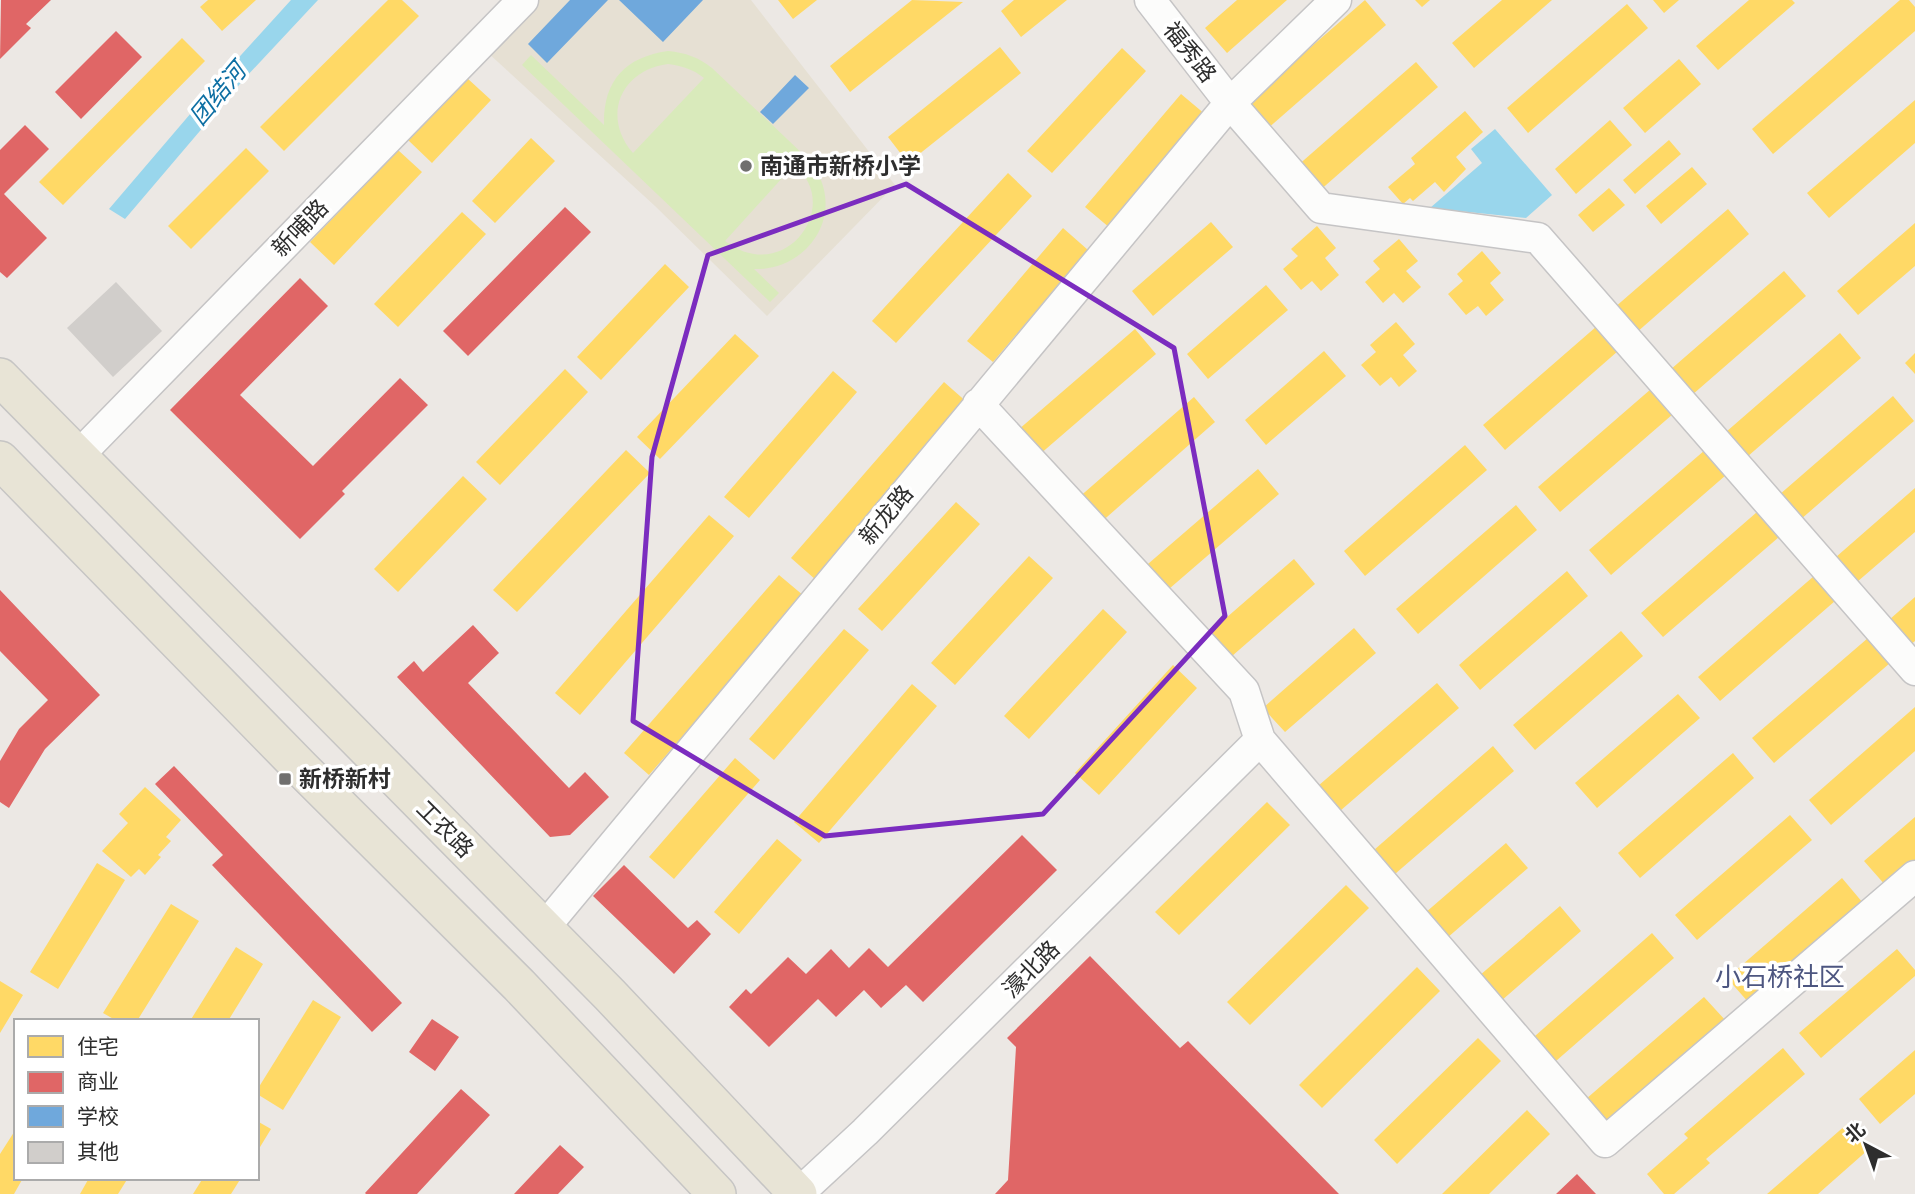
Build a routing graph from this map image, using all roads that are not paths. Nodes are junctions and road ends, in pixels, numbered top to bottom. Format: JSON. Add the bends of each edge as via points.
{"nodes":[{"id":1,"x":523,"y":0,"type":"edge"},
{"id":2,"x":1150,"y":0,"type":"edge"},
{"id":3,"x":1336,"y":0,"type":"edge"},
{"id":4,"x":1230,"y":103,"type":"junction"},
{"id":5,"x":0,"y":377,"type":"edge"},
{"id":6,"x":978,"y":404,"type":"junction"},
{"id":7,"x":76,"y":457,"type":"junction"},
{"id":8,"x":0,"y":460,"type":"edge"},
{"id":9,"x":1915,"y":670,"type":"edge"},
{"id":10,"x":1260,"y":740,"type":"junction"},
{"id":11,"x":1915,"y":876,"type":"edge"},
{"id":12,"x":544,"y":928,"type":"junction"},
{"id":13,"x":717,"y":1194,"type":"edge"},
{"id":14,"x":798,"y":1194,"type":"edge"}],
"edges":[{"from":1,"to":7,"type":"street","name":"新哺路"},
{"from":2,"to":4,"type":"street","name":"福秀路"},
{"from":3,"to":4,"type":"street","name":"新龙路"},
{"from":4,"to":6,"type":"street","name":"新龙路"},
{"from":4,"to":9,"type":"street","name":"福秀路","via":[[1321,208],[1538,237]]},
{"from":5,"to":7,"type":"main road","name":"工农路"},
{"from":6,"to":10,"type":"street","via":[[1244,691]]},
{"from":6,"to":12,"type":"street","name":"新龙路"},
{"from":7,"to":12,"type":"main road","name":"工农路"},
{"from":8,"to":13,"type":"main road","via":[[519,985]]},
{"from":10,"to":11,"type":"street","via":[[1605,1142]]},
{"from":10,"to":14,"type":"street","name":"濠北路"},
{"from":12,"to":14,"type":"main road","name":"工农路"}]}
